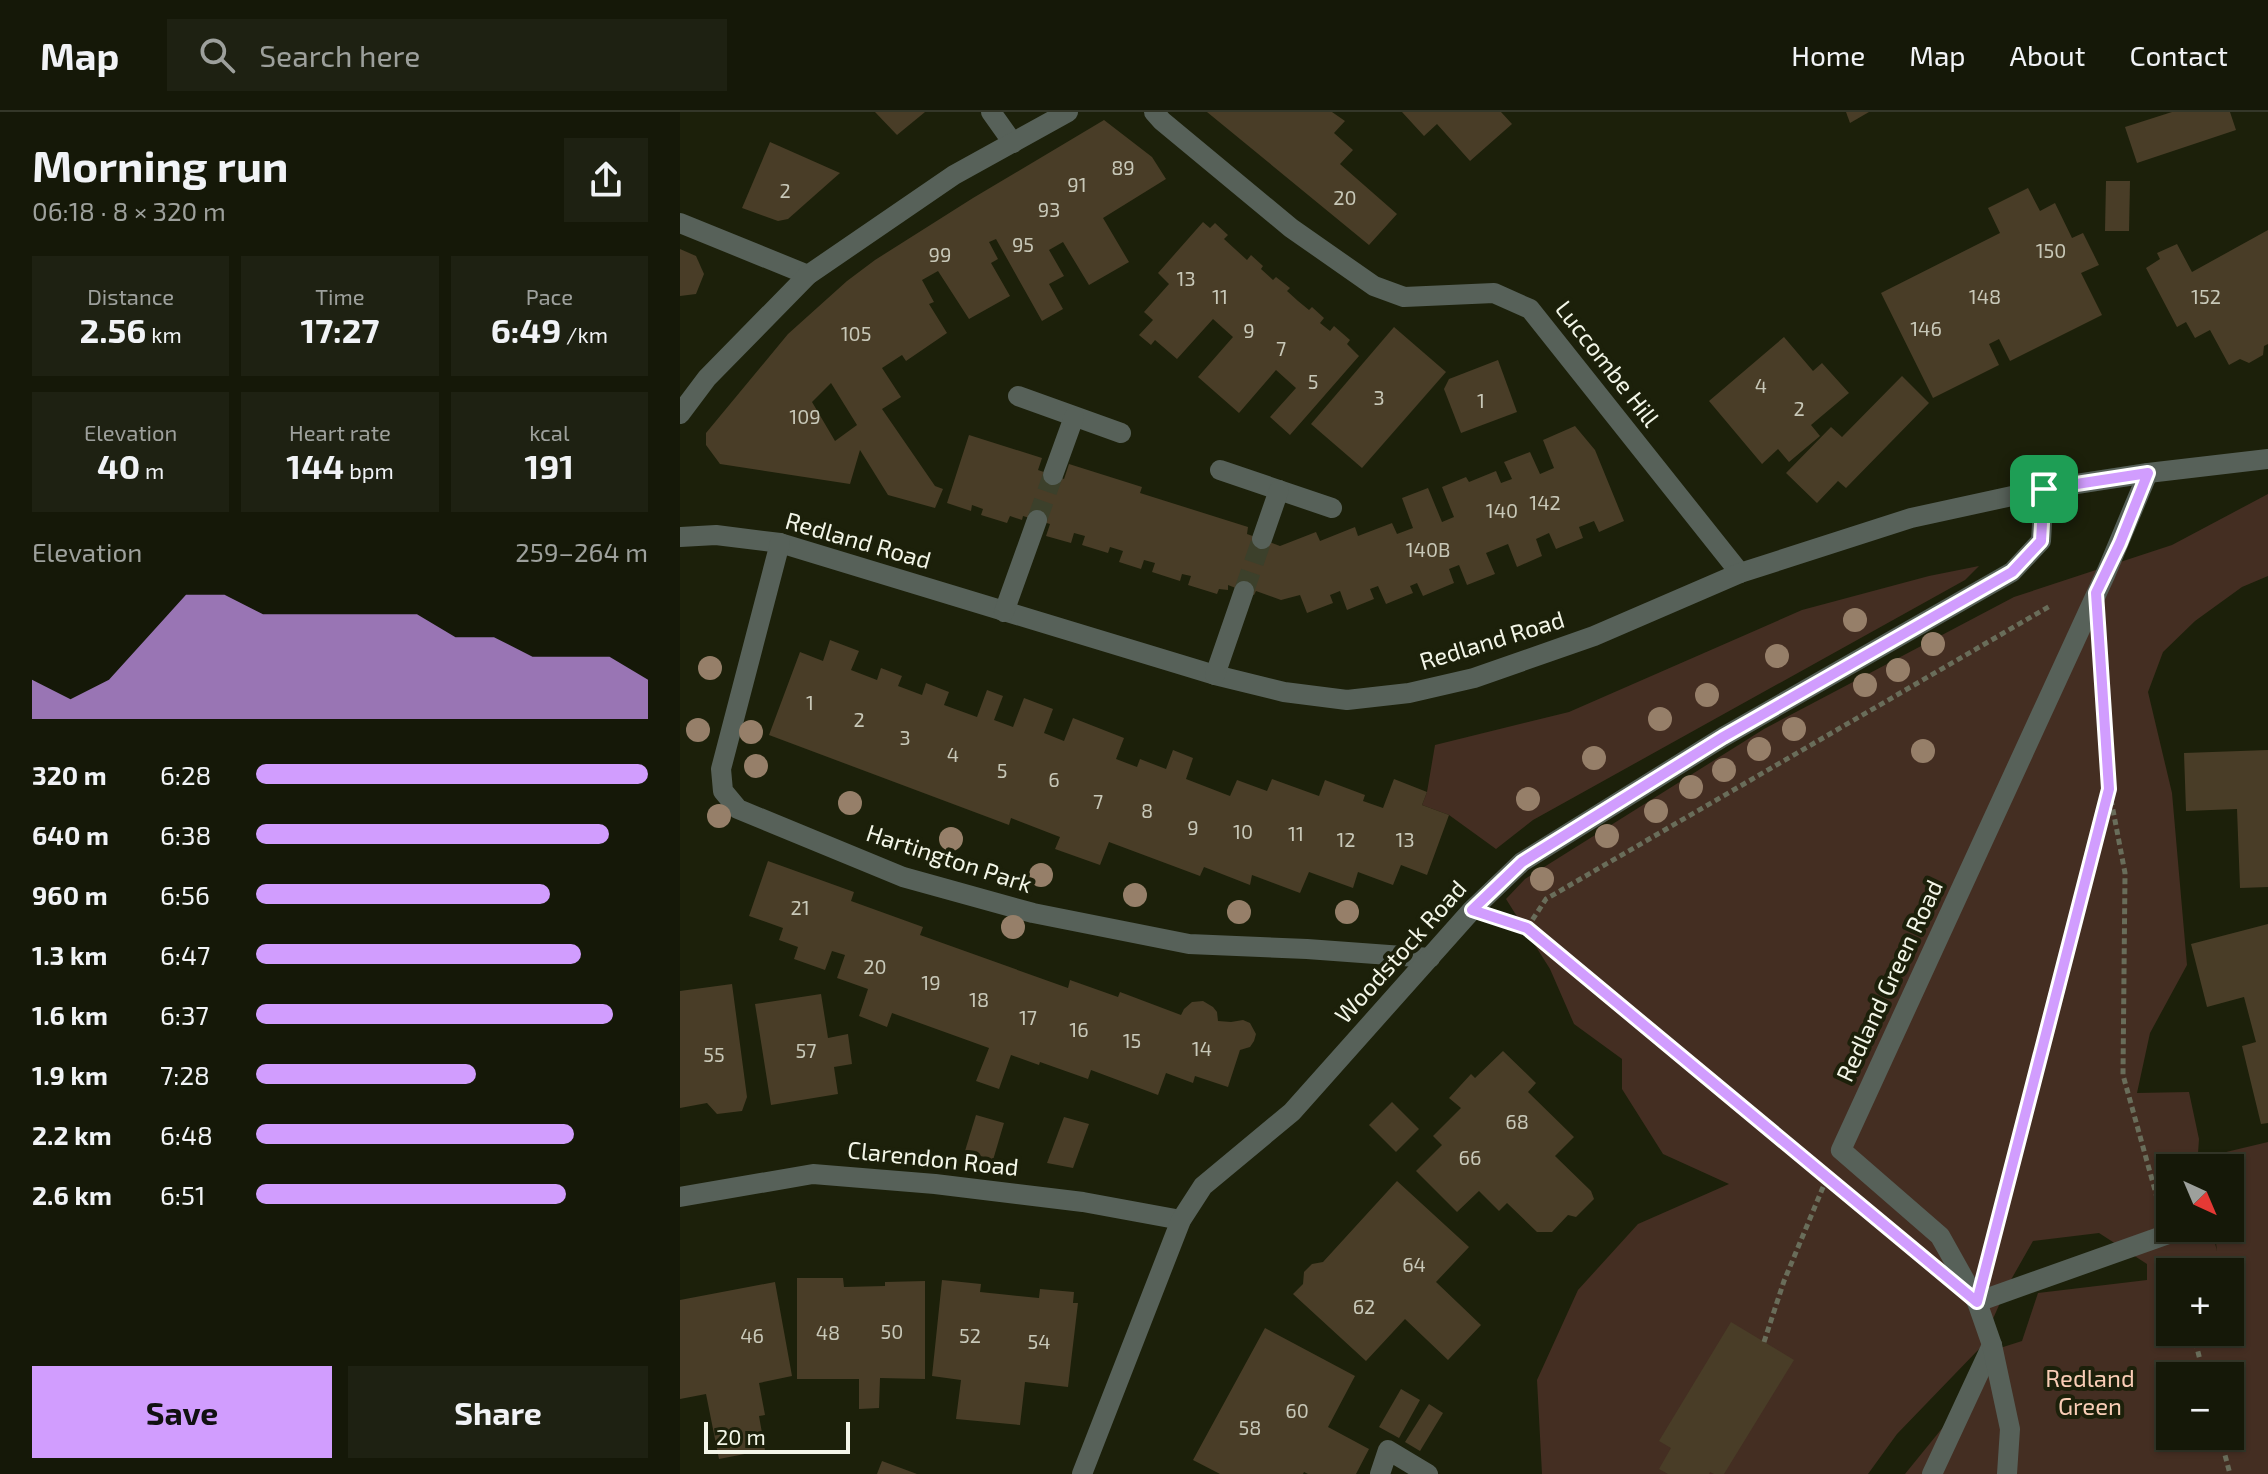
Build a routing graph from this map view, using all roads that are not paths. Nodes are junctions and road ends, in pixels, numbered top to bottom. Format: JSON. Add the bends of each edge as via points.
{"nodes":[{"id":1,"x":991,"y":112,"type":"edge"},
{"id":2,"x":1068,"y":112,"type":"edge"},
{"id":3,"x":1154,"y":112,"type":"edge"},
{"id":4,"x":1013,"y":143,"type":"junction"},
{"id":5,"x":680,"y":223,"type":"edge"},
{"id":6,"x":808,"y":275,"type":"junction"},
{"id":7,"x":1018,"y":396,"type":"dead end"},
{"id":8,"x":680,"y":414,"type":"edge"},
{"id":9,"x":1074,"y":417,"type":"junction"},
{"id":10,"x":1121,"y":433,"type":"dead end"},
{"id":11,"x":2268,"y":459,"type":"edge"},
{"id":12,"x":1220,"y":470,"type":"dead end"},
{"id":13,"x":2148,"y":473,"type":"junction"},
{"id":14,"x":1053,"y":475,"type":"tunnel mouth"},
{"id":15,"x":2044,"y":489,"type":"junction"},
{"id":16,"x":1279,"y":490,"type":"junction"},
{"id":17,"x":1332,"y":508,"type":"dead end"},
{"id":18,"x":1037,"y":520,"type":"tunnel mouth"},
{"id":19,"x":680,"y":537,"type":"edge"},
{"id":20,"x":1262,"y":539,"type":"tunnel mouth"},
{"id":21,"x":780,"y":543,"type":"junction"},
{"id":22,"x":1740,"y":573,"type":"junction"},
{"id":23,"x":1244,"y":591,"type":"tunnel mouth"},
{"id":24,"x":1004,"y":612,"type":"junction"},
{"id":25,"x":1215,"y":675,"type":"junction"},
{"id":26,"x":1430,"y":958,"type":"junction"},
{"id":27,"x":680,"y":1197,"type":"edge"},
{"id":28,"x":1181,"y":1220,"type":"junction"},
{"id":29,"x":2156,"y":1238,"type":"edge"},
{"id":30,"x":1977,"y":1302,"type":"junction"},
{"id":31,"x":1992,"y":1345,"type":"junction"},
{"id":32,"x":1082,"y":1474,"type":"edge"},
{"id":33,"x":1380,"y":1474,"type":"edge"},
{"id":34,"x":1428,"y":1474,"type":"edge"},
{"id":35,"x":1932,"y":1474,"type":"edge"},
{"id":36,"x":2007,"y":1474,"type":"edge"}],
"edges":[{"from":1,"to":4,"type":"street"},
{"from":2,"to":4,"type":"street"},
{"from":3,"to":22,"type":"street","name":"Luccombe Hill","via":[[1291,228],[1374,286],[1404,297],[1494,293],[1530,309]]},
{"from":4,"to":6,"type":"street","via":[[954,175]]},
{"from":5,"to":6,"type":"street"},
{"from":6,"to":8,"type":"street","via":[[707,378]]},
{"from":7,"to":9,"type":"street"},
{"from":9,"to":10,"type":"street"},
{"from":9,"to":14,"type":"street"},
{"from":11,"to":13,"type":"street","name":"Redland Road"},
{"from":12,"to":16,"type":"street"},
{"from":13,"to":15,"type":"street","name":"Redland Road"},
{"from":13,"to":30,"type":"street","name":"Redland Green Road","via":[[1841,1150],[1940,1236]]},
{"from":15,"to":22,"type":"street","name":"Redland Road","via":[[1911,518]]},
{"from":15,"to":26,"type":"street","name":"Woodstock Road","via":[[2041,541],[2012,572],[1723,737],[1522,862]]},
{"from":16,"to":17,"type":"street"},
{"from":16,"to":20,"type":"street"},
{"from":18,"to":24,"type":"street"},
{"from":19,"to":21,"type":"street","name":"Redland Road","via":[[716,535]]},
{"from":21,"to":24,"type":"street","name":"Redland Road"},
{"from":21,"to":26,"type":"street","name":"Hartington Park","via":[[721,769],[723,791],[738,809],[903,877],[1033,913],[1189,944]]},
{"from":22,"to":25,"type":"street","name":"Redland Road","via":[[1594,636],[1474,678],[1409,693],[1347,700]]},
{"from":23,"to":25,"type":"street"},
{"from":24,"to":25,"type":"street","name":"Redland Road"},
{"from":26,"to":28,"type":"street","name":"Woodstock Road","via":[[1292,1112],[1203,1186]]},
{"from":27,"to":28,"type":"street","name":"Clarendon Road","via":[[813,1174],[965,1187]]},
{"from":28,"to":32,"type":"street","name":"Woodstock Road"},
{"from":29,"to":30,"type":"street"},
{"from":30,"to":31,"type":"street"},
{"from":31,"to":35,"type":"street"},
{"from":31,"to":36,"type":"street","via":[[2010,1429]]},
{"from":33,"to":34,"type":"street","via":[[1388,1450]]}]}
